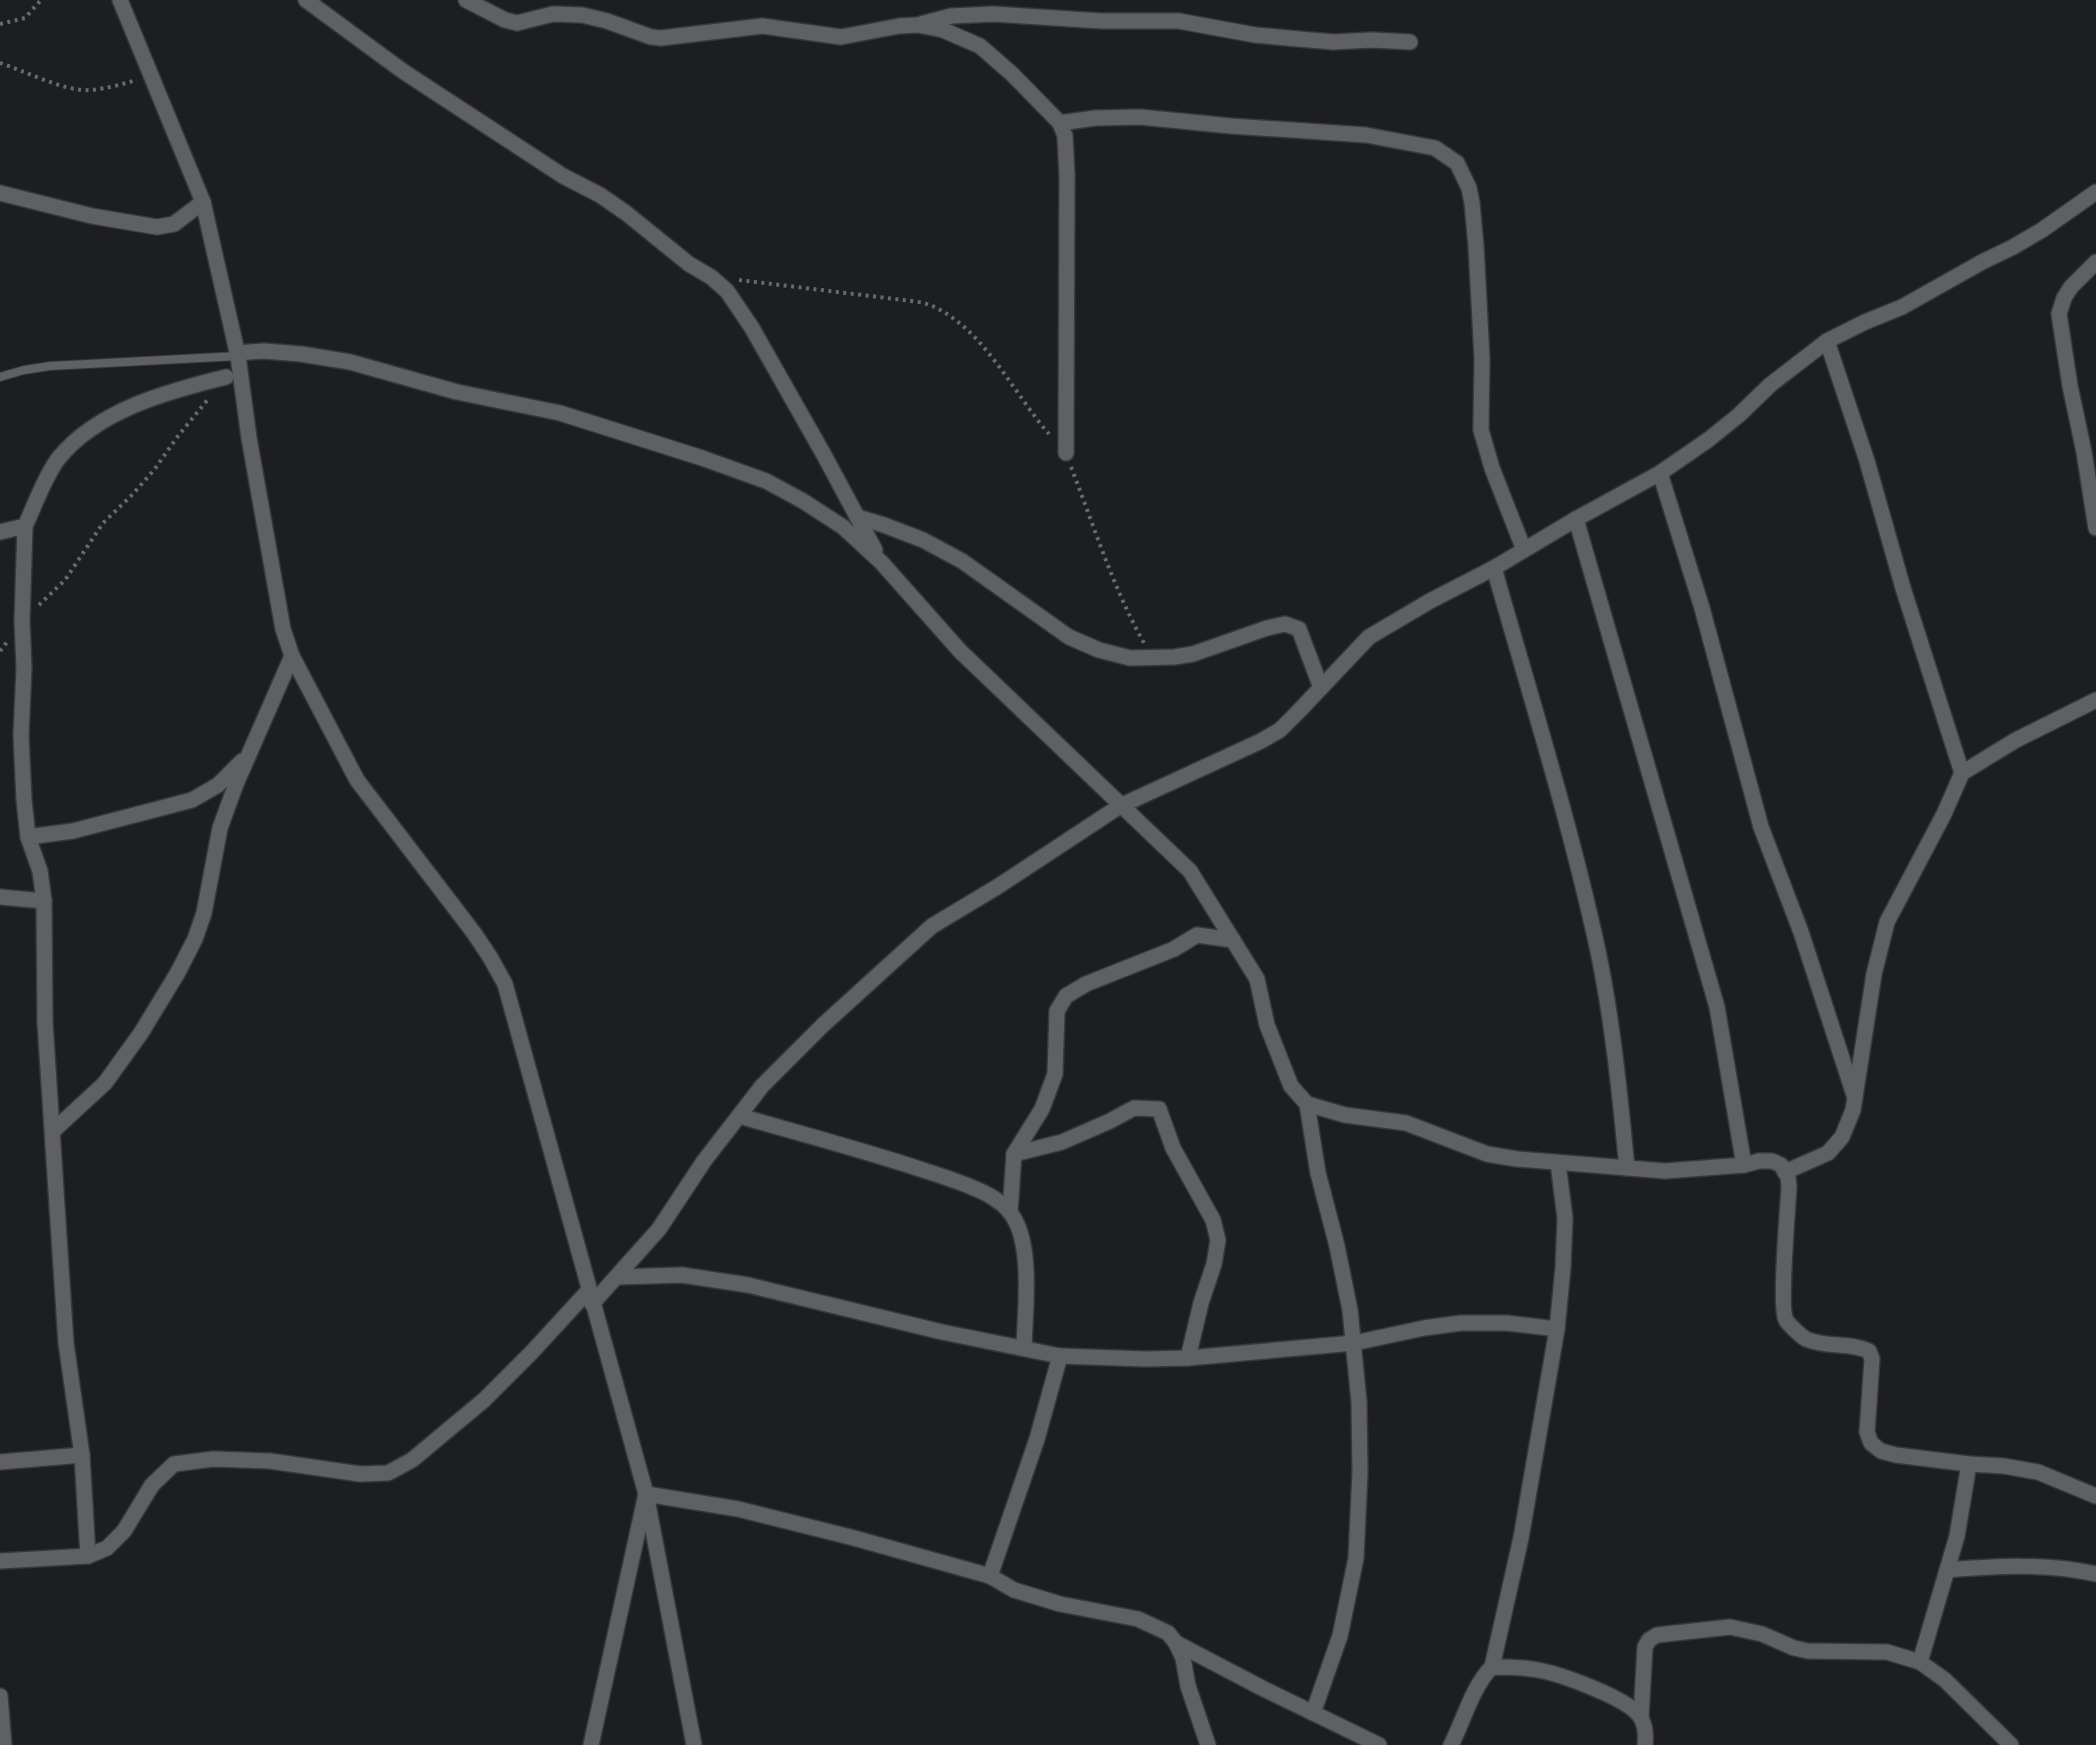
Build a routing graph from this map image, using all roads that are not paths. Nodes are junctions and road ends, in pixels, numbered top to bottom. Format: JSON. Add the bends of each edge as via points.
{"nodes":[{"id":1,"x":120,"y":0,"type":"edge"},
{"id":2,"x":306,"y":0,"type":"edge"},
{"id":3,"x":466,"y":0,"type":"edge"},
{"id":4,"x":918,"y":25,"type":"junction"},
{"id":5,"x":1410,"y":42,"type":"dead end"},
{"id":6,"x":1060,"y":123,"type":"junction"},
{"id":7,"x":2096,"y":192,"type":"edge"},
{"id":8,"x":0,"y":194,"type":"edge"},
{"id":9,"x":203,"y":202,"type":"junction"},
{"id":10,"x":2096,"y":262,"type":"edge"},
{"id":11,"x":1827,"y":341,"type":"junction"},
{"id":12,"x":237,"y":355,"type":"junction"},
{"id":13,"x":0,"y":377,"type":"edge"},
{"id":14,"x":226,"y":377,"type":"road end"},
{"id":15,"x":1066,"y":453,"type":"road end"},
{"id":16,"x":1660,"y":473,"type":"junction"},
{"id":17,"x":857,"y":517,"type":"junction"},
{"id":18,"x":1576,"y":519,"type":"junction"},
{"id":19,"x":25,"y":526,"type":"junction"},
{"id":20,"x":2096,"y":528,"type":"edge"},
{"id":21,"x":0,"y":532,"type":"edge"},
{"id":22,"x":1524,"y":550,"type":"junction"},
{"id":23,"x":882,"y":563,"type":"junction"},
{"id":24,"x":1494,"y":568,"type":"junction"},
{"id":25,"x":292,"y":656,"type":"junction"},
{"id":26,"x":1322,"y":688,"type":"junction"},
{"id":27,"x":2096,"y":700,"type":"edge"},
{"id":28,"x":249,"y":755,"type":"junction"},
{"id":29,"x":1962,"y":773,"type":"junction"},
{"id":30,"x":1120,"y":806,"type":"junction"},
{"id":31,"x":28,"y":837,"type":"junction"},
{"id":32,"x":0,"y":897,"type":"edge"},
{"id":33,"x":44,"y":901,"type":"junction"},
{"id":34,"x":1233,"y":940,"type":"junction"},
{"id":35,"x":1854,"y":1095,"type":"junction"},
{"id":36,"x":1307,"y":1104,"type":"junction"},
{"id":37,"x":740,"y":1116,"type":"junction"},
{"id":38,"x":53,"y":1131,"type":"junction"},
{"id":39,"x":1014,"y":1154,"type":"junction"},
{"id":40,"x":1558,"y":1164,"type":"junction"},
{"id":41,"x":1744,"y":1165,"type":"junction"},
{"id":42,"x":1627,"y":1168,"type":"junction"},
{"id":43,"x":1785,"y":1172,"type":"junction"},
{"id":44,"x":1010,"y":1212,"type":"junction"},
{"id":45,"x":617,"y":1277,"type":"junction"},
{"id":46,"x":591,"y":1297,"type":"junction"},
{"id":47,"x":1557,"y":1329,"type":"junction"},
{"id":48,"x":1354,"y":1343,"type":"junction"},
{"id":49,"x":1024,"y":1348,"type":"junction"},
{"id":50,"x":1060,"y":1356,"type":"junction"},
{"id":51,"x":1188,"y":1358,"type":"junction"},
{"id":52,"x":82,"y":1455,"type":"junction"},
{"id":53,"x":0,"y":1462,"type":"edge"},
{"id":54,"x":1969,"y":1464,"type":"junction"},
{"id":55,"x":646,"y":1494,"type":"junction"},
{"id":56,"x":2096,"y":1496,"type":"edge"},
{"id":57,"x":88,"y":1556,"type":"junction"},
{"id":58,"x":0,"y":1561,"type":"edge"},
{"id":59,"x":1947,"y":1569,"type":"junction"},
{"id":60,"x":2096,"y":1574,"type":"edge"},
{"id":61,"x":990,"y":1576,"type":"junction"},
{"id":62,"x":1176,"y":1643,"type":"junction"},
{"id":63,"x":1920,"y":1662,"type":"junction"},
{"id":64,"x":1492,"y":1668,"type":"junction"},
{"id":65,"x":0,"y":1696,"type":"edge"},
{"id":66,"x":1313,"y":1713,"type":"junction"},
{"id":67,"x":1641,"y":1717,"type":"junction"},
{"id":68,"x":4,"y":1745,"type":"edge"},
{"id":69,"x":591,"y":1745,"type":"edge"},
{"id":70,"x":694,"y":1745,"type":"edge"},
{"id":71,"x":1208,"y":1745,"type":"edge"},
{"id":72,"x":1379,"y":1745,"type":"edge"},
{"id":73,"x":1451,"y":1745,"type":"edge"},
{"id":74,"x":1645,"y":1745,"type":"edge"},
{"id":75,"x":2012,"y":1745,"type":"edge"}],
"edges":[{"from":1,"to":9,"type":"street"},
{"from":2,"to":17,"type":"street","via":[[404,72],[563,177],[600,195],[727,291]]},
{"from":3,"to":4,"type":"street","via":[[517,23],[553,14],[582,15],[661,38],[762,26],[846,37],[879,28]]},
{"from":4,"to":5,"type":"street","via":[[951,16],[993,14],[1179,21],[1255,35],[1333,42]]},
{"from":4,"to":6,"type":"street","via":[[943,30],[980,46]]},
{"from":6,"to":15,"type":"street","via":[[1065,136],[1067,175]]},
{"from":6,"to":22,"type":"street","via":[[1140,117],[1366,135],[1435,148],[1457,163],[1469,188],[1475,235],[1482,336],[1481,430]]},
{"from":7,"to":11,"type":"street","via":[[2013,247],[1902,307]]},
{"from":8,"to":9,"type":"street","via":[[157,227],[174,224]]},
{"from":9,"to":12,"type":"street"},
{"from":10,"to":20,"type":"street","via":[[2071,287],[2059,314]]},
{"from":11,"to":16,"type":"street","via":[[1708,440]]},
{"from":11,"to":29,"type":"street"},
{"from":12,"to":13,"type":"lane","via":[[50,366]]},
{"from":12,"to":23,"type":"street","via":[[264,351],[350,362],[457,392],[560,412],[766,481],[843,527]]},
{"from":12,"to":25,"type":"street","via":[[283,629]]},
{"from":14,"to":19,"type":"street","via":[[141,402],[107,418],[58,460]]},
{"from":16,"to":18,"type":"street"},
{"from":16,"to":35,"type":"street","via":[[1708,629],[1761,827],[1819,983]]},
{"from":17,"to":23,"type":"street"},
{"from":17,"to":26,"type":"street","via":[[923,540],[962,561],[1069,637],[1130,658],[1193,654],[1285,624],[1299,629]]},
{"from":18,"to":22,"type":"street"},
{"from":18,"to":41,"type":"street","via":[[1717,1008]]},
{"from":19,"to":21,"type":"street"},
{"from":19,"to":31,"type":"street","via":[[21,735]]},
{"from":22,"to":24,"type":"street"},
{"from":23,"to":30,"type":"street","via":[[960,651]]},
{"from":24,"to":26,"type":"street","via":[[1369,637]]},
{"from":24,"to":42,"type":"street","via":[[1571,840],[1598,951]]},
{"from":25,"to":28,"type":"street"},
{"from":25,"to":46,"type":"street","via":[[357,780],[474,933],[505,984]]},
{"from":26,"to":30,"type":"street","via":[[1280,729],[1261,741]]},
{"from":27,"to":29,"type":"street","via":[[2016,740]]},
{"from":28,"to":31,"type":"street","via":[[218,785],[192,800],[73,831]]},
{"from":28,"to":38,"type":"street","via":[[220,828],[204,913],[190,948],[141,1033],[105,1083]]},
{"from":29,"to":35,"type":"street","via":[[1887,922],[1874,974]]},
{"from":30,"to":34,"type":"street","via":[[1190,871]]},
{"from":30,"to":37,"type":"street","via":[[932,926],[823,1025],[762,1086]]},
{"from":31,"to":33,"type":"street","via":[[40,871]]},
{"from":32,"to":33,"type":"street"},
{"from":33,"to":38,"type":"street","via":[[45,1023]]},
{"from":34,"to":36,"type":"street","via":[[1257,979],[1268,1025],[1290,1086]]},
{"from":34,"to":39,"type":"street","via":[[1197,935],[1174,950],[1086,984],[1066,996],[1055,1022],[1055,1074],[1042,1109]]},
{"from":35,"to":43,"type":"street","via":[[1842,1137],[1828,1153]]},
{"from":36,"to":40,"type":"street","via":[[1345,1115],[1406,1123],[1487,1154]]},
{"from":36,"to":48,"type":"street"},
{"from":37,"to":44,"type":"street","via":[[947,1178],[994,1198]]},
{"from":37,"to":45,"type":"street","via":[[704,1161],[659,1229]]},
{"from":38,"to":52,"type":"street","via":[[66,1343]]},
{"from":39,"to":44,"type":"street"},
{"from":39,"to":51,"type":"street","via":[[1062,1142],[1134,1108],[1159,1109],[1173,1148],[1213,1221],[1218,1240]]},
{"from":40,"to":42,"type":"street"},
{"from":40,"to":47,"type":"street","via":[[1565,1218]]},
{"from":41,"to":42,"type":"street","via":[[1665,1171]]},
{"from":41,"to":43,"type":"street","via":[[1772,1161]]},
{"from":43,"to":54,"type":"street","via":[[1789,1186],[1783,1298],[1786,1320],[1806,1338],[1869,1352],[1872,1359],[1867,1432],[1871,1443],[1881,1451]]},
{"from":44,"to":49,"type":"street","via":[[1024,1245]]},
{"from":45,"to":46,"type":"street"},
{"from":45,"to":49,"type":"street","via":[[682,1275],[748,1285]]},
{"from":46,"to":55,"type":"street"},
{"from":46,"to":57,"type":"street","via":[[484,1400],[412,1460],[388,1473],[360,1474],[270,1461],[213,1459],[174,1464],[152,1485],[124,1532],[107,1548]]},
{"from":47,"to":48,"type":"street","via":[[1461,1323]]},
{"from":47,"to":64,"type":"street","via":[[1521,1538]]},
{"from":48,"to":51,"type":"street"},
{"from":48,"to":66,"type":"street","via":[[1360,1472],[1356,1558],[1340,1636]]},
{"from":49,"to":50,"type":"street"},
{"from":50,"to":51,"type":"street"},
{"from":50,"to":61,"type":"street","via":[[1037,1439]]},
{"from":52,"to":53,"type":"street"},
{"from":52,"to":57,"type":"street"},
{"from":54,"to":56,"type":"street","via":[[2038,1472]]},
{"from":54,"to":59,"type":"street","via":[[1957,1536]]},
{"from":55,"to":61,"type":"street","via":[[738,1509]]},
{"from":55,"to":69,"type":"street"},
{"from":55,"to":70,"type":"street"},
{"from":57,"to":58,"type":"street"},
{"from":59,"to":60,"type":"street","via":[[2047,1566]]},
{"from":59,"to":63,"type":"street"},
{"from":61,"to":62,"type":"street","via":[[1014,1590],[1060,1604],[1138,1619],[1168,1633]]},
{"from":62,"to":66,"type":"street"},
{"from":62,"to":71,"type":"street"},
{"from":63,"to":67,"type":"street","via":[[1887,1652],[1808,1651],[1730,1627],[1664,1634],[1649,1640],[1645,1647]]},
{"from":63,"to":75,"type":"street","via":[[1945,1680]]},
{"from":64,"to":67,"type":"street","via":[[1537,1670],[1565,1677],[1597,1690]]},
{"from":64,"to":73,"type":"street","via":[[1471,1701]]},
{"from":65,"to":68,"type":"street"},
{"from":66,"to":72,"type":"street"},
{"from":67,"to":74,"type":"street"}]}
